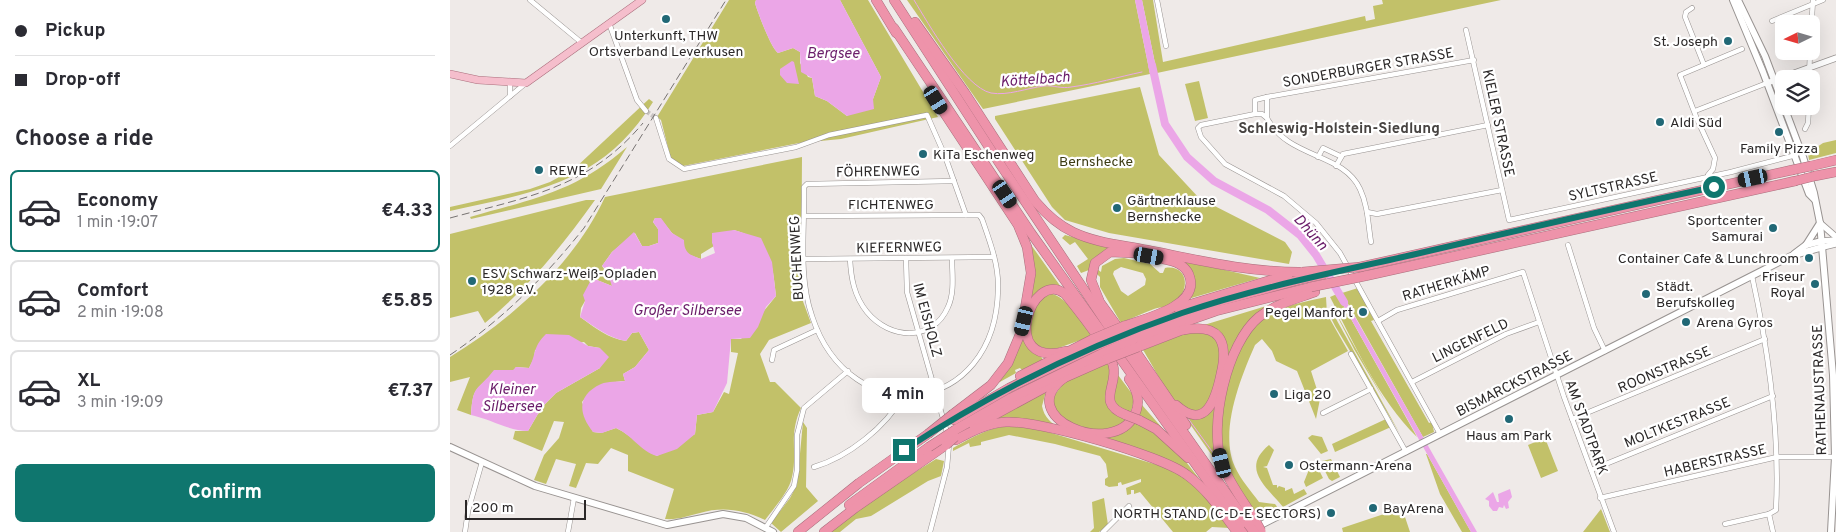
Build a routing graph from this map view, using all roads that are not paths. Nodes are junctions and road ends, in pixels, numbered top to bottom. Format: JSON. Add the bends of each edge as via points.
{"nodes":[{"id":1,"x":530,"y":0,"type":"edge"},
{"id":2,"x":642,"y":0,"type":"edge"},
{"id":3,"x":876,"y":0,"type":"edge"},
{"id":4,"x":894,"y":0,"type":"edge"},
{"id":5,"x":900,"y":0,"type":"edge"},
{"id":6,"x":1157,"y":0,"type":"edge"},
{"id":7,"x":1733,"y":0,"type":"edge"},
{"id":8,"x":1738,"y":0,"type":"edge"},
{"id":9,"x":1823,"y":0,"type":"edge"},
{"id":10,"x":1813,"y":2,"type":"edge"},
{"id":11,"x":1692,"y":8,"type":"dead end"},
{"id":12,"x":1812,"y":15,"type":"edge"},
{"id":13,"x":1772,"y":20,"type":"dead end"},
{"id":14,"x":610,"y":23,"type":"junction"},
{"id":15,"x":894,"y":28,"type":"junction"},
{"id":16,"x":1466,"y":30,"type":"dead end"},
{"id":17,"x":582,"y":43,"type":"junction"},
{"id":18,"x":1166,"y":46,"type":"dead end"},
{"id":19,"x":1742,"y":49,"type":"dead end"},
{"id":20,"x":1836,"y":58,"type":"edge"},
{"id":21,"x":1474,"y":60,"type":"junction"},
{"id":22,"x":1809,"y":60,"type":"edge"},
{"id":23,"x":1704,"y":65,"type":"junction"},
{"id":24,"x":1809,"y":68,"type":"junction"},
{"id":25,"x":450,"y":74,"type":"edge"},
{"id":26,"x":1770,"y":81,"type":"junction"},
{"id":27,"x":526,"y":83,"type":"junction"},
{"id":28,"x":510,"y":84,"type":"junction"},
{"id":29,"x":510,"y":96,"type":"junction"},
{"id":30,"x":1267,"y":97,"type":"junction"},
{"id":31,"x":646,"y":111,"type":"tunnel mouth"},
{"id":32,"x":1696,"y":111,"type":"junction"},
{"id":33,"x":1256,"y":114,"type":"junction"},
{"id":34,"x":1808,"y":115,"type":"edge"},
{"id":35,"x":656,"y":118,"type":"tunnel mouth"},
{"id":36,"x":1267,"y":118,"type":"junction"},
{"id":37,"x":1488,"y":125,"type":"junction"},
{"id":38,"x":1805,"y":129,"type":"dead end"},
{"id":39,"x":450,"y":146,"type":"edge"},
{"id":40,"x":1798,"y":154,"type":"junction"},
{"id":41,"x":1340,"y":156,"type":"junction"},
{"id":42,"x":1318,"y":157,"type":"junction"},
{"id":43,"x":1836,"y":160,"type":"edge"},
{"id":44,"x":1336,"y":166,"type":"junction"},
{"id":45,"x":1714,"y":166,"type":"junction"},
{"id":46,"x":1836,"y":172,"type":"edge"},
{"id":47,"x":1722,"y":174,"type":"junction"},
{"id":48,"x":1707,"y":176,"type":"junction"},
{"id":49,"x":954,"y":181,"type":"junction"},
{"id":50,"x":804,"y":187,"type":"joint"},
{"id":51,"x":1502,"y":190,"type":"junction"},
{"id":52,"x":1367,"y":212,"type":"junction"},
{"id":53,"x":966,"y":215,"type":"junction"},
{"id":54,"x":804,"y":216,"type":"junction"},
{"id":55,"x":1509,"y":220,"type":"joint"},
{"id":56,"x":1820,"y":223,"type":"junction"},
{"id":57,"x":1018,"y":225,"type":"junction"},
{"id":58,"x":1048,"y":236,"type":"junction"},
{"id":59,"x":1836,"y":238,"type":"edge"},
{"id":60,"x":1371,"y":242,"type":"dead end"},
{"id":61,"x":1822,"y":244,"type":"junction"},
{"id":62,"x":1836,"y":244,"type":"edge"},
{"id":63,"x":1568,"y":245,"type":"dead end"},
{"id":64,"x":1806,"y":245,"type":"junction"},
{"id":65,"x":1791,"y":256,"type":"junction"},
{"id":66,"x":994,"y":257,"type":"junction"},
{"id":67,"x":850,"y":258,"type":"junction"},
{"id":68,"x":906,"y":258,"type":"junction"},
{"id":69,"x":952,"y":258,"type":"junction"},
{"id":70,"x":804,"y":259,"type":"junction"},
{"id":71,"x":1523,"y":272,"type":"joint"},
{"id":72,"x":1302,"y":274,"type":"junction"},
{"id":73,"x":1752,"y":276,"type":"junction"},
{"id":74,"x":1313,"y":290,"type":"junction"},
{"id":75,"x":1100,"y":302,"type":"junction"},
{"id":76,"x":1216,"y":311,"type":"junction"},
{"id":77,"x":1161,"y":312,"type":"junction"},
{"id":78,"x":1378,"y":321,"type":"junction"},
{"id":79,"x":1539,"y":322,"type":"junction"},
{"id":80,"x":817,"y":330,"type":"junction"},
{"id":81,"x":1183,"y":330,"type":"junction"},
{"id":82,"x":919,"y":332,"type":"junction"},
{"id":83,"x":1131,"y":337,"type":"junction"},
{"id":84,"x":1765,"y":339,"type":"junction"},
{"id":85,"x":1100,"y":349,"type":"junction"},
{"id":86,"x":1605,"y":351,"type":"junction"},
{"id":87,"x":1066,"y":352,"type":"junction"},
{"id":88,"x":1351,"y":354,"type":"dead end"},
{"id":89,"x":772,"y":360,"type":"dead end"},
{"id":90,"x":848,"y":371,"type":"junction"},
{"id":91,"x":1557,"y":376,"type":"junction"},
{"id":92,"x":1064,"y":378,"type":"junction"},
{"id":93,"x":1412,"y":382,"type":"junction"},
{"id":94,"x":1372,"y":389,"type":"junction"},
{"id":95,"x":936,"y":392,"type":"junction"},
{"id":96,"x":903,"y":396,"type":"junction"},
{"id":97,"x":1773,"y":396,"type":"junction"},
{"id":98,"x":1169,"y":399,"type":"junction"},
{"id":99,"x":1322,"y":413,"type":"dead end"},
{"id":100,"x":953,"y":417,"type":"junction"},
{"id":101,"x":1572,"y":419,"type":"junction"},
{"id":102,"x":1440,"y":434,"type":"junction"},
{"id":103,"x":955,"y":436,"type":"junction"},
{"id":104,"x":450,"y":447,"type":"edge"},
{"id":105,"x":931,"y":450,"type":"junction"},
{"id":106,"x":1406,"y":452,"type":"junction"},
{"id":107,"x":1778,"y":457,"type":"junction"},
{"id":108,"x":1835,"y":457,"type":"edge"},
{"id":109,"x":482,"y":462,"type":"junction"},
{"id":110,"x":1198,"y":466,"type":"junction"},
{"id":111,"x":814,"y":467,"type":"dead end"},
{"id":112,"x":1591,"y":470,"type":"junction"},
{"id":113,"x":1222,"y":485,"type":"junction"},
{"id":114,"x":574,"y":498,"type":"junction"},
{"id":115,"x":1600,"y":498,"type":"junction"},
{"id":116,"x":1129,"y":506,"type":"dead end"},
{"id":117,"x":1769,"y":514,"type":"junction"},
{"id":118,"x":1725,"y":524,"type":"dead end"},
{"id":119,"x":766,"y":527,"type":"junction"},
{"id":120,"x":1244,"y":528,"type":"edge"},
{"id":121,"x":465,"y":532,"type":"edge"},
{"id":122,"x":568,"y":532,"type":"edge"},
{"id":123,"x":773,"y":532,"type":"edge"},
{"id":124,"x":798,"y":532,"type":"edge"},
{"id":125,"x":816,"y":532,"type":"edge"},
{"id":126,"x":824,"y":532,"type":"edge"},
{"id":127,"x":930,"y":532,"type":"edge"},
{"id":128,"x":1103,"y":532,"type":"edge"},
{"id":129,"x":1254,"y":532,"type":"edge"},
{"id":130,"x":1262,"y":532,"type":"edge"},
{"id":131,"x":1614,"y":532,"type":"edge"},
{"id":132,"x":1773,"y":532,"type":"edge"},
{"id":133,"x":1831,"y":532,"type":"edge"},
{"id":134,"x":1836,"y":532,"type":"edge"}],
"edges":[{"from":1,"to":17,"type":"street"},
{"from":2,"to":14,"type":"main road"},
{"from":3,"to":15,"type":"highway"},
{"from":4,"to":58,"type":"highway"},
{"from":5,"to":72,"type":"highway","via":[[1031,195],[1057,223],[1081,236],[1106,242],[1261,271]]},
{"from":6,"to":18,"type":"street"},
{"from":7,"to":26,"type":"main road"},
{"from":8,"to":26,"type":"main road"},
{"from":9,"to":10,"type":"street"},
{"from":10,"to":12,"type":"street"},
{"from":10,"to":13,"type":"street"},
{"from":11,"to":23,"type":"street","via":[[1685,17]]},
{"from":14,"to":17,"type":"main road"},
{"from":14,"to":31,"type":"street","via":[[637,100]]},
{"from":15,"to":57,"type":"highway","via":[[938,104]]},
{"from":15,"to":110,"type":"highway","via":[[1027,227]]},
{"from":16,"to":21,"type":"street","name":"KIELER STRASSE"},
{"from":17,"to":27,"type":"main road"},
{"from":19,"to":23,"type":"street"},
{"from":20,"to":24,"type":"street"},
{"from":21,"to":30,"type":"street","name":"SONDERBURGER STRASSE"},
{"from":21,"to":37,"type":"street","name":"KIELER STRASSE"},
{"from":22,"to":24,"type":"street"},
{"from":23,"to":32,"type":"street","via":[[1680,75]]},
{"from":24,"to":26,"type":"street"},
{"from":25,"to":28,"type":"main road"},
{"from":26,"to":32,"type":"street"},
{"from":26,"to":40,"type":"main road","name":"RATHENAUSTRASSE"},
{"from":27,"to":28,"type":"main road"},
{"from":27,"to":29,"type":"street"},
{"from":28,"to":29,"type":"street"},
{"from":29,"to":39,"type":"street"},
{"from":30,"to":33,"type":"street","name":"SONDERBURGER STRASSE","via":[[1255,100]]},
{"from":30,"to":36,"type":"street","name":"SONDERBURGER STRASSE"},
{"from":32,"to":45,"type":"street","via":[[1715,158]]},
{"from":33,"to":36,"type":"street"},
{"from":33,"to":78,"type":"street","via":[[1198,128],[1201,137],[1225,164],[1284,196],[1316,223],[1340,253]]},
{"from":34,"to":38,"type":"street"},
{"from":35,"to":49,"type":"street","via":[[668,159],[684,169],[927,115]]},
{"from":36,"to":42,"type":"street","via":[[1280,137]]},
{"from":37,"to":41,"type":"street"},
{"from":37,"to":51,"type":"street","name":"KIELER STRASSE"},
{"from":40,"to":47,"type":"street","name":"SYLTSTRASSE"},
{"from":40,"to":56,"type":"main road","name":"RATHENAUSTRASSE"},
{"from":41,"to":42,"type":"street","via":[[1323,148]]},
{"from":41,"to":44,"type":"street"},
{"from":42,"to":44,"type":"street"},
{"from":43,"to":72,"type":"highway","bridge":true,"via":[[1360,267]]},
{"from":44,"to":52,"type":"street","via":[[1355,181]]},
{"from":45,"to":47,"type":"street"},
{"from":45,"to":48,"type":"street"},
{"from":46,"to":74,"type":"highway","bridge":true},
{"from":47,"to":48,"type":"street","name":"SYLTSTRASSE"},
{"from":48,"to":55,"type":"street","name":"SYLTSTRASSE"},
{"from":49,"to":50,"type":"street","name":"FÖHRENWEG","via":[[807,184]]},
{"from":49,"to":53,"type":"street"},
{"from":50,"to":54,"type":"street","name":"BUCHENWEG"},
{"from":51,"to":52,"type":"street","via":[[1376,214]]},
{"from":51,"to":55,"type":"street","name":"KIELER STRASSE"},
{"from":52,"to":60,"type":"street"},
{"from":53,"to":54,"type":"street","name":"FICHTENWEG"},
{"from":53,"to":66,"type":"street","name":"FICHTENWEG","via":[[979,215],[982,219]]},
{"from":54,"to":70,"type":"street","name":"BUCHENWEG"},
{"from":56,"to":59,"type":"street"},
{"from":56,"to":61,"type":"main road","name":"RATHENAUSTRASSE"},
{"from":56,"to":64,"type":"main road"},
{"from":57,"to":92,"type":"highway","via":[[1134,385],[1138,398],[1134,416],[1120,430],[1103,435],[1079,430],[1058,420],[1050,411],[1049,396]]},
{"from":57,"to":100,"type":"highway","via":[[1027,247],[1031,272],[1028,301],[1017,345],[994,382]]},
{"from":58,"to":75,"type":"highway","via":[[1059,245]]},
{"from":58,"to":113,"type":"highway"},
{"from":59,"to":61,"type":"street"},
{"from":61,"to":62,"type":"street"},
{"from":61,"to":64,"type":"main road","name":"BISMARCKSTRASSE"},
{"from":61,"to":65,"type":"main road","name":"BISMARCKSTRASSE"},
{"from":61,"to":108,"type":"main road","name":"RATHENAUSTRASSE","via":[[1832,343]]},
{"from":63,"to":86,"type":"street","via":[[1594,328]]},
{"from":64,"to":65,"type":"main road","name":"BISMARCKSTRASSE"},
{"from":65,"to":73,"type":"main road","name":"BISMARCKSTRASSE"},
{"from":66,"to":69,"type":"street","name":"KIEFERNWEG"},
{"from":66,"to":95,"type":"street","via":[[998,290],[989,334],[966,372]]},
{"from":67,"to":68,"type":"street","name":"KIEFERNWEG"},
{"from":67,"to":70,"type":"street","name":"KIEFERNWEG"},
{"from":67,"to":82,"type":"street","via":[[852,282],[867,312],[892,331],[902,334]]},
{"from":68,"to":69,"type":"street","name":"KIEFERNWEG"},
{"from":68,"to":82,"type":"street","name":"IM EISHOLZ","via":[[907,292]]},
{"from":69,"to":82,"type":"street","via":[[949,305],[935,325]]},
{"from":70,"to":80,"type":"street","name":"BUCHENWEG","via":[[807,296]]},
{"from":71,"to":78,"type":"street","name":"RATHERKÄMP","via":[[1397,310]]},
{"from":71,"to":79,"type":"street","name":"AM STADTPARK"},
{"from":72,"to":77,"type":"highway"},
{"from":72,"to":83,"type":"highway","via":[[1217,302]]},
{"from":73,"to":84,"type":"street"},
{"from":73,"to":86,"type":"main road","name":"BISMARCKSTRASSE"},
{"from":74,"to":76,"type":"highway"},
{"from":74,"to":120,"type":"highway","via":[[1278,305],[1253,322],[1237,346],[1227,377],[1218,423],[1219,450]]},
{"from":75,"to":77,"type":"highway","via":[[1091,280],[1093,265],[1105,254],[1124,252],[1173,261],[1188,272],[1191,284],[1187,297]]},
{"from":75,"to":98,"type":"highway"},
{"from":76,"to":81,"type":"highway"},
{"from":76,"to":83,"type":"highway"},
{"from":77,"to":83,"type":"highway"},
{"from":78,"to":93,"type":"street"},
{"from":79,"to":91,"type":"street","name":"AM STADTPARK"},
{"from":79,"to":93,"type":"street","name":"LINGENFELD","via":[[1506,334]]},
{"from":80,"to":89,"type":"street","via":[[774,350]]},
{"from":80,"to":90,"type":"street","name":"BUCHENWEG"},
{"from":81,"to":83,"type":"highway"},
{"from":81,"to":98,"type":"highway","via":[[1203,328],[1217,335],[1224,349],[1222,370],[1215,400],[1205,412],[1189,413]]},
{"from":82,"to":95,"type":"street","name":"IM EISHOLZ"},
{"from":83,"to":85,"type":"highway","bridge":true},
{"from":83,"to":85,"type":"highway","bridge":true},
{"from":84,"to":97,"type":"street"},
{"from":84,"to":101,"type":"street","name":"ROONSTRASSE"},
{"from":85,"to":87,"type":"highway"},
{"from":85,"to":92,"type":"highway"},
{"from":85,"to":100,"type":"highway","via":[[1009,388]]},
{"from":85,"to":103,"type":"highway","via":[[1011,398]]},
{"from":86,"to":91,"type":"main road","name":"BISMARCKSTRASSE"},
{"from":87,"to":100,"type":"highway"},
{"from":87,"to":110,"type":"highway","bridge":true,"via":[[1043,354],[1035,350],[1029,341],[1027,331],[1032,307],[1037,296],[1045,290],[1056,289],[1065,294],[1105,350],[1114,370],[1110,401],[1115,409],[1156,429]]},
{"from":88,"to":94,"type":"street"},
{"from":90,"to":96,"type":"street","name":"BUCHENWEG","via":[[872,387]]},
{"from":90,"to":119,"type":"street","via":[[804,408],[797,435],[794,486]]},
{"from":91,"to":101,"type":"street","name":"AM STADTPARK"},
{"from":91,"to":102,"type":"main road","name":"BISMARCKSTRASSE"},
{"from":92,"to":103,"type":"highway"},
{"from":93,"to":102,"type":"street"},
{"from":94,"to":99,"type":"street"},
{"from":94,"to":106,"type":"street"},
{"from":95,"to":96,"type":"street","name":"BUCHENWEG"},
{"from":95,"to":127,"type":"street","name":"IM EISHOLZ","via":[[948,436],[949,457]]},
{"from":96,"to":111,"type":"street","via":[[857,445]]},
{"from":97,"to":107,"type":"street"},
{"from":97,"to":112,"type":"street","name":"MOLTKESTRASSE"},
{"from":98,"to":113,"type":"highway"},
{"from":100,"to":124,"type":"highway","bridge":true,"via":[[859,483]]},
{"from":101,"to":112,"type":"street","name":"AM STADTPARK"},
{"from":102,"to":106,"type":"main road","name":"BISMARCKSTRASSE"},
{"from":103,"to":105,"type":"highway","bridge":true},
{"from":103,"to":105,"type":"highway","bridge":true,"via":[[946,445]]},
{"from":103,"to":120,"type":"highway","via":[[994,424],[1022,422],[1150,457],[1196,482]]},
{"from":104,"to":109,"type":"main road"},
{"from":105,"to":125,"type":"highway","via":[[872,487]]},
{"from":105,"to":126,"type":"highway"},
{"from":106,"to":120,"type":"main road","name":"BISMARCKSTRASSE"},
{"from":107,"to":108,"type":"street","name":"HABERSTRASSE"},
{"from":107,"to":115,"type":"street","name":"HABERSTRASSE"},
{"from":107,"to":117,"type":"street","via":[[1776,510]]},
{"from":108,"to":133,"type":"main road","name":"RATHENAUSTRASSE"},
{"from":109,"to":114,"type":"main road","via":[[535,486]]},
{"from":109,"to":121,"type":"street"},
{"from":110,"to":120,"type":"highway"},
{"from":112,"to":115,"type":"street","name":"AM STADTPARK"},
{"from":113,"to":120,"type":"highway"},
{"from":114,"to":119,"type":"main road","via":[[667,525],[723,514],[746,518]]},
{"from":114,"to":122,"type":"street"},
{"from":115,"to":131,"type":"street","name":"AM STADTPARK"},
{"from":116,"to":128,"type":"street"},
{"from":117,"to":118,"type":"street"},
{"from":117,"to":132,"type":"street"},
{"from":119,"to":123,"type":"main road"},
{"from":120,"to":129,"type":"highway","bridge":true},
{"from":120,"to":130,"type":"highway","bridge":true},
{"from":133,"to":134,"type":"street"}]}
